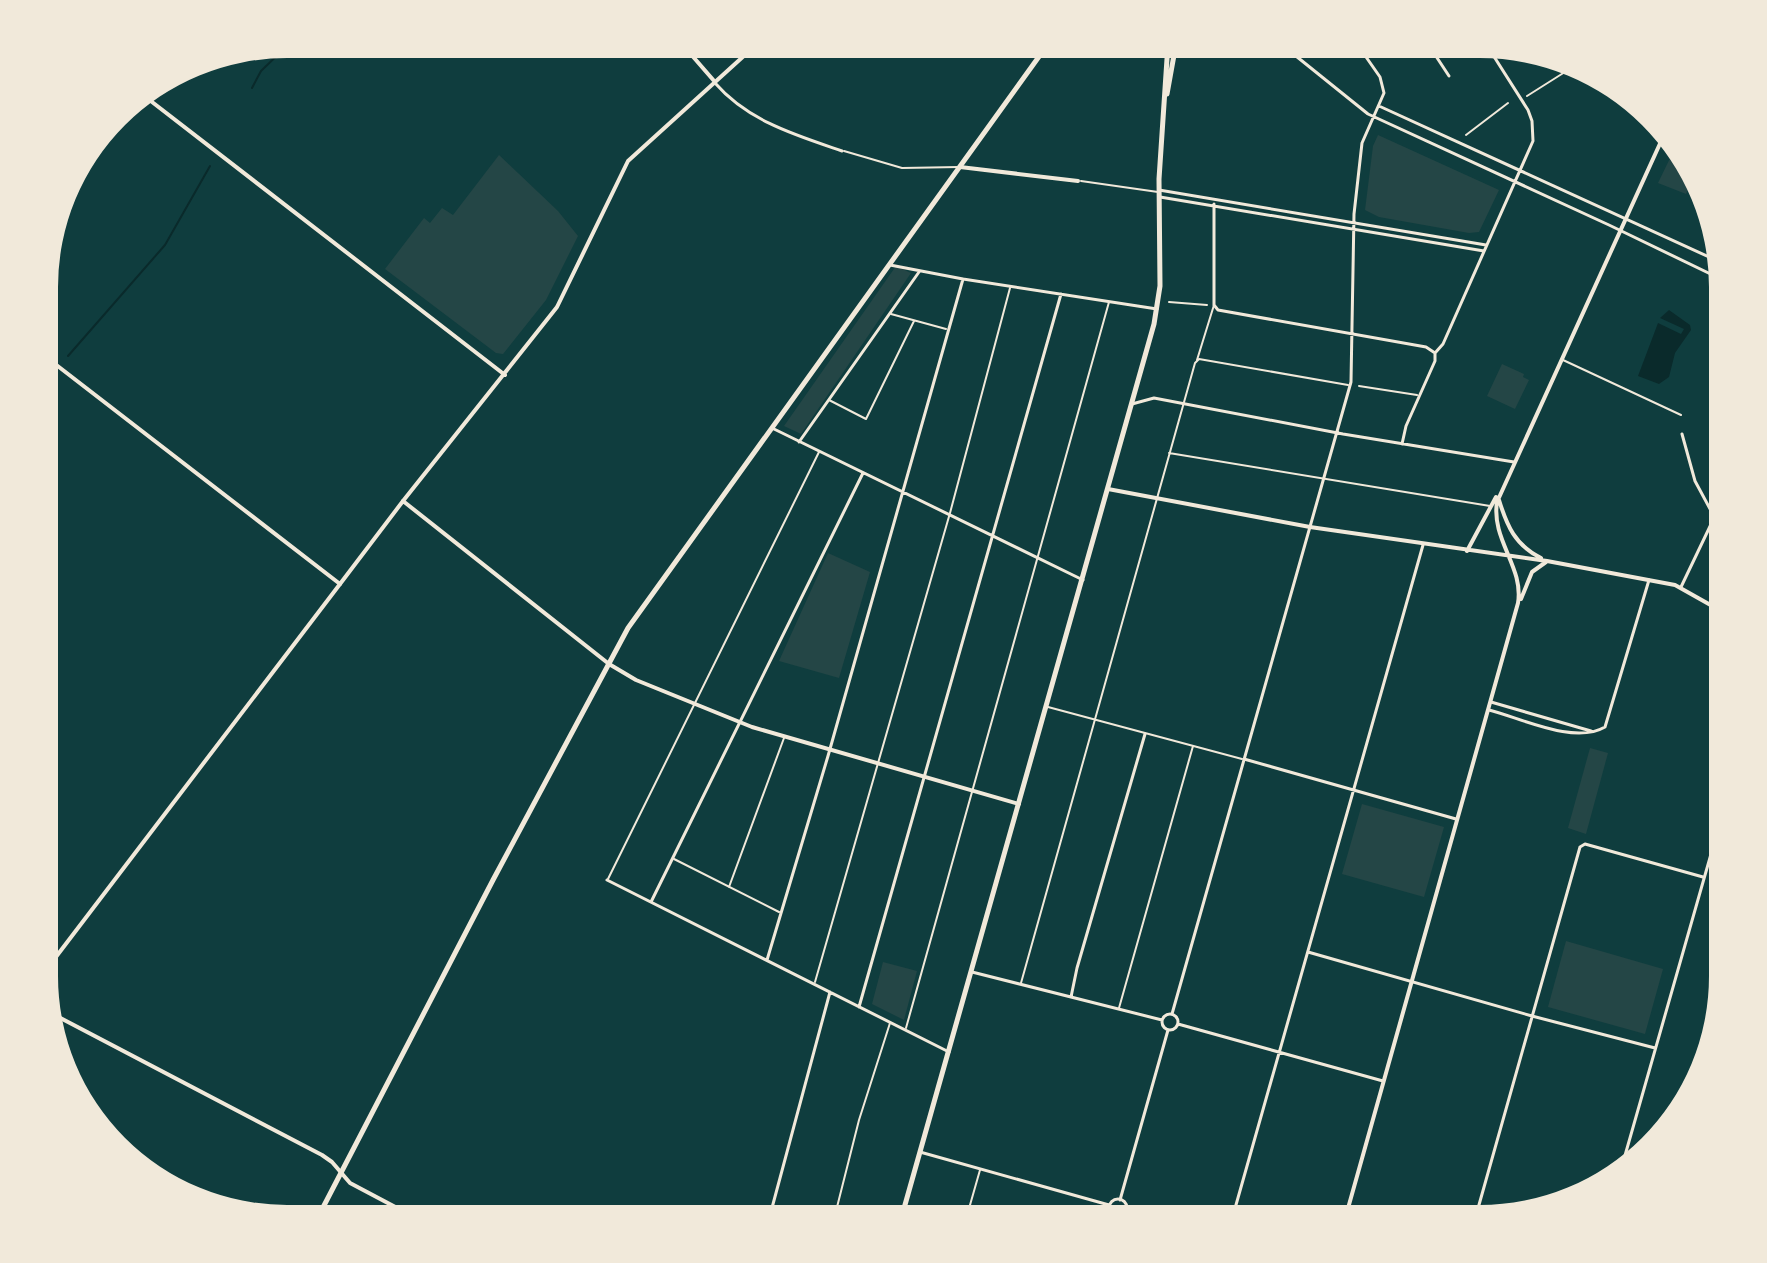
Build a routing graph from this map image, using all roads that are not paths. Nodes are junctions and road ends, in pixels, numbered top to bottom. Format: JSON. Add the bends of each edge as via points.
{"nodes":[{"id":1,"x":694,"y":58,"type":"edge"},
{"id":2,"x":742,"y":58,"type":"edge"},
{"id":3,"x":1038,"y":58,"type":"edge"},
{"id":4,"x":1167,"y":58,"type":"edge"},
{"id":5,"x":1174,"y":58,"type":"edge"},
{"id":6,"x":1299,"y":58,"type":"edge"},
{"id":7,"x":1366,"y":58,"type":"edge"},
{"id":8,"x":1437,"y":58,"type":"edge"},
{"id":9,"x":1495,"y":58,"type":"edge"},
{"id":10,"x":1563,"y":73,"type":"edge"},
{"id":11,"x":1449,"y":76,"type":"dead end"},
{"id":12,"x":715,"y":83,"type":"junction"},
{"id":13,"x":1527,"y":96,"type":"dead end"},
{"id":14,"x":1165,"y":99,"type":"junction"},
{"id":15,"x":153,"y":103,"type":"edge"},
{"id":16,"x":1508,"y":103,"type":"dead end"},
{"id":17,"x":1379,"y":106,"type":"junction"},
{"id":18,"x":1374,"y":117,"type":"junction"},
{"id":19,"x":1466,"y":135,"type":"dead end"},
{"id":20,"x":1659,"y":145,"type":"edge"},
{"id":21,"x":842,"y":151,"type":"joint"},
{"id":22,"x":960,"y":167,"type":"junction"},
{"id":23,"x":1522,"y":170,"type":"junction"},
{"id":24,"x":1078,"y":181,"type":"joint"},
{"id":25,"x":1517,"y":182,"type":"junction"},
{"id":26,"x":1159,"y":193,"type":"junction"},
{"id":27,"x":1214,"y":204,"type":"junction"},
{"id":28,"x":1626,"y":219,"type":"junction"},
{"id":29,"x":1353,"y":222,"type":"junction"},
{"id":30,"x":1352,"y":228,"type":"junction"},
{"id":31,"x":1621,"y":230,"type":"junction"},
{"id":32,"x":1486,"y":245,"type":"junction"},
{"id":33,"x":1484,"y":251,"type":"junction"},
{"id":34,"x":1707,"y":256,"type":"edge"},
{"id":35,"x":890,"y":265,"type":"junction"},
{"id":36,"x":919,"y":272,"type":"junction"},
{"id":37,"x":1709,"y":273,"type":"edge"},
{"id":38,"x":963,"y":279,"type":"junction"},
{"id":39,"x":1010,"y":286,"type":"junction"},
{"id":40,"x":1061,"y":294,"type":"junction"},
{"id":41,"x":1109,"y":301,"type":"junction"},
{"id":42,"x":1169,"y":302,"type":"dead end"},
{"id":43,"x":1207,"y":305,"type":"dead end"},
{"id":44,"x":1214,"y":305,"type":"junction"},
{"id":45,"x":1157,"y":309,"type":"junction"},
{"id":46,"x":889,"y":314,"type":"junction"},
{"id":47,"x":914,"y":321,"type":"junction"},
{"id":48,"x":949,"y":329,"type":"junction"},
{"id":49,"x":1353,"y":335,"type":"junction"},
{"id":50,"x":1435,"y":353,"type":"junction"},
{"id":51,"x":1197,"y":360,"type":"junction"},
{"id":52,"x":1562,"y":360,"type":"junction"},
{"id":53,"x":58,"y":366,"type":"edge"},
{"id":54,"x":505,"y":376,"type":"junction"},
{"id":55,"x":1350,"y":385,"type":"junction"},
{"id":56,"x":1359,"y":386,"type":"dead end"},
{"id":57,"x":1420,"y":396,"type":"junction"},
{"id":58,"x":828,"y":399,"type":"junction"},
{"id":59,"x":1132,"y":404,"type":"junction"},
{"id":60,"x":1184,"y":404,"type":"junction"},
{"id":61,"x":1681,"y":415,"type":"dead end"},
{"id":62,"x":772,"y":428,"type":"junction"},
{"id":63,"x":1336,"y":433,"type":"junction"},
{"id":64,"x":1682,"y":434,"type":"dead end"},
{"id":65,"x":798,"y":443,"type":"junction"},
{"id":66,"x":1402,"y":444,"type":"junction"},
{"id":67,"x":819,"y":452,"type":"junction"},
{"id":68,"x":1169,"y":453,"type":"junction"},
{"id":69,"x":1514,"y":462,"type":"junction"},
{"id":70,"x":863,"y":473,"type":"junction"},
{"id":71,"x":1323,"y":478,"type":"junction"},
{"id":72,"x":1503,"y":486,"type":"junction"},
{"id":73,"x":1108,"y":489,"type":"junction"},
{"id":74,"x":904,"y":492,"type":"junction"},
{"id":75,"x":1499,"y":497,"type":"junction"},
{"id":76,"x":1157,"y":499,"type":"junction"},
{"id":77,"x":403,"y":501,"type":"junction"},
{"id":78,"x":1491,"y":506,"type":"junction"},
{"id":79,"x":1709,"y":508,"type":"edge"},
{"id":80,"x":950,"y":513,"type":"junction"},
{"id":81,"x":1310,"y":527,"type":"junction"},
{"id":82,"x":1709,"y":528,"type":"edge"},
{"id":83,"x":994,"y":536,"type":"junction"},
{"id":84,"x":1423,"y":545,"type":"junction"},
{"id":85,"x":1467,"y":551,"type":"junction"},
{"id":86,"x":1508,"y":556,"type":"junction"},
{"id":87,"x":1039,"y":558,"type":"junction"},
{"id":88,"x":1547,"y":561,"type":"junction"},
{"id":89,"x":1083,"y":580,"type":"junction"},
{"id":90,"x":1649,"y":580,"type":"junction"},
{"id":91,"x":340,"y":584,"type":"junction"},
{"id":92,"x":1681,"y":587,"type":"junction"},
{"id":93,"x":1709,"y":604,"type":"edge"},
{"id":94,"x":1517,"y":609,"type":"junction"},
{"id":95,"x":609,"y":664,"type":"junction"},
{"id":96,"x":1491,"y":702,"type":"junction"},
{"id":97,"x":693,"y":704,"type":"junction"},
{"id":98,"x":1047,"y":707,"type":"junction"},
{"id":99,"x":1489,"y":710,"type":"junction"},
{"id":100,"x":1529,"y":712,"type":"junction"},
{"id":101,"x":1096,"y":719,"type":"junction"},
{"id":102,"x":740,"y":722,"type":"junction"},
{"id":103,"x":1540,"y":725,"type":"junction"},
{"id":104,"x":1596,"y":731,"type":"junction"},
{"id":105,"x":1145,"y":734,"type":"junction"},
{"id":106,"x":784,"y":737,"type":"junction"},
{"id":107,"x":1193,"y":746,"type":"junction"},
{"id":108,"x":830,"y":749,"type":"junction"},
{"id":109,"x":1244,"y":759,"type":"junction"},
{"id":110,"x":878,"y":763,"type":"junction"},
{"id":111,"x":925,"y":776,"type":"junction"},
{"id":112,"x":972,"y":790,"type":"junction"},
{"id":113,"x":1354,"y":790,"type":"junction"},
{"id":114,"x":1019,"y":804,"type":"junction"},
{"id":115,"x":1458,"y":820,"type":"junction"},
{"id":116,"x":1709,"y":858,"type":"edge"},
{"id":117,"x":673,"y":859,"type":"junction"},
{"id":118,"x":1703,"y":877,"type":"junction"},
{"id":119,"x":607,"y":880,"type":"joint"},
{"id":120,"x":729,"y":887,"type":"junction"},
{"id":121,"x":651,"y":902,"type":"junction"},
{"id":122,"x":781,"y":912,"type":"junction"},
{"id":123,"x":1307,"y":952,"type":"junction"},
{"id":124,"x":58,"y":954,"type":"edge"},
{"id":125,"x":767,"y":960,"type":"junction"},
{"id":126,"x":972,"y":972,"type":"junction"},
{"id":127,"x":1412,"y":981,"type":"junction"},
{"id":128,"x":814,"y":984,"type":"junction"},
{"id":129,"x":1021,"y":984,"type":"junction"},
{"id":130,"x":830,"y":992,"type":"junction"},
{"id":131,"x":1071,"y":997,"type":"junction"},
{"id":132,"x":859,"y":1007,"type":"junction"},
{"id":133,"x":1119,"y":1009,"type":"junction"},
{"id":134,"x":1172,"y":1014,"type":"junction"},
{"id":135,"x":1532,"y":1016,"type":"junction"},
{"id":136,"x":62,"y":1019,"type":"edge"},
{"id":137,"x":1162,"y":1020,"type":"junction"},
{"id":138,"x":890,"y":1022,"type":"junction"},
{"id":139,"x":1178,"y":1024,"type":"junction"},
{"id":140,"x":906,"y":1030,"type":"junction"},
{"id":141,"x":1168,"y":1030,"type":"junction"},
{"id":142,"x":1655,"y":1048,"type":"junction"},
{"id":143,"x":949,"y":1052,"type":"junction"},
{"id":144,"x":1279,"y":1052,"type":"junction"},
{"id":145,"x":1383,"y":1081,"type":"junction"},
{"id":146,"x":920,"y":1152,"type":"junction"},
{"id":147,"x":1626,"y":1152,"type":"edge"},
{"id":148,"x":980,"y":1169,"type":"junction"},
{"id":149,"x":341,"y":1172,"type":"junction"},
{"id":150,"x":1120,"y":1200,"type":"junction"},
{"id":151,"x":324,"y":1205,"type":"edge"},
{"id":152,"x":392,"y":1205,"type":"edge"},
{"id":153,"x":773,"y":1205,"type":"edge"},
{"id":154,"x":838,"y":1205,"type":"edge"},
{"id":155,"x":905,"y":1205,"type":"edge"},
{"id":156,"x":970,"y":1205,"type":"edge"},
{"id":157,"x":1109,"y":1205,"type":"joint"},
{"id":158,"x":1126,"y":1205,"type":"edge"},
{"id":159,"x":1236,"y":1205,"type":"edge"},
{"id":160,"x":1349,"y":1205,"type":"edge"},
{"id":161,"x":1479,"y":1205,"type":"edge"}],
"edges":[{"from":1,"to":12,"type":"street"},
{"from":2,"to":12,"type":"street"},
{"from":3,"to":22,"type":"main road"},
{"from":4,"to":14,"type":"main road"},
{"from":5,"to":14,"type":"main road"},
{"from":6,"to":18,"type":"street"},
{"from":7,"to":17,"type":"street","via":[[1384,86]]},
{"from":8,"to":11,"type":"street"},
{"from":9,"to":23,"type":"street","via":[[1532,121],[1533,141]]},
{"from":10,"to":13,"type":"street"},
{"from":12,"to":21,"type":"street","via":[[731,100],[773,126]]},
{"from":12,"to":54,"type":"street","via":[[628,161],[557,307]]},
{"from":14,"to":26,"type":"main road"},
{"from":15,"to":54,"type":"street"},
{"from":16,"to":19,"type":"street"},
{"from":17,"to":18,"type":"street"},
{"from":17,"to":23,"type":"street"},
{"from":18,"to":25,"type":"street"},
{"from":18,"to":29,"type":"street","via":[[1362,143]]},
{"from":20,"to":28,"type":"street"},
{"from":21,"to":22,"type":"street","via":[[887,166]]},
{"from":22,"to":24,"type":"street"},
{"from":22,"to":35,"type":"main road"},
{"from":23,"to":25,"type":"street"},
{"from":23,"to":28,"type":"street"},
{"from":24,"to":26,"type":"street"},
{"from":25,"to":31,"type":"street"},
{"from":25,"to":32,"type":"street"},
{"from":26,"to":27,"type":"street"},
{"from":26,"to":29,"type":"street"},
{"from":26,"to":45,"type":"main road"},
{"from":27,"to":30,"type":"street"},
{"from":27,"to":44,"type":"street"},
{"from":28,"to":31,"type":"street"},
{"from":28,"to":34,"type":"street"},
{"from":29,"to":30,"type":"street"},
{"from":29,"to":32,"type":"street"},
{"from":30,"to":33,"type":"street"},
{"from":30,"to":49,"type":"street"},
{"from":31,"to":37,"type":"street"},
{"from":31,"to":52,"type":"street"},
{"from":32,"to":33,"type":"street"},
{"from":33,"to":50,"type":"street"},
{"from":35,"to":36,"type":"street"},
{"from":35,"to":62,"type":"main road"},
{"from":36,"to":38,"type":"street"},
{"from":36,"to":46,"type":"street"},
{"from":38,"to":39,"type":"street"},
{"from":38,"to":48,"type":"street"},
{"from":39,"to":40,"type":"street"},
{"from":39,"to":80,"type":"street"},
{"from":40,"to":41,"type":"street"},
{"from":40,"to":83,"type":"street"},
{"from":41,"to":45,"type":"street"},
{"from":41,"to":87,"type":"street"},
{"from":42,"to":43,"type":"street"},
{"from":44,"to":49,"type":"street","via":[[1220,311]]},
{"from":44,"to":51,"type":"street"},
{"from":45,"to":59,"type":"main road"},
{"from":46,"to":47,"type":"street"},
{"from":46,"to":58,"type":"street"},
{"from":47,"to":48,"type":"street"},
{"from":47,"to":58,"type":"street","via":[[866,419]]},
{"from":48,"to":74,"type":"street"},
{"from":49,"to":50,"type":"street"},
{"from":49,"to":55,"type":"street"},
{"from":50,"to":57,"type":"street"},
{"from":51,"to":55,"type":"street"},
{"from":51,"to":60,"type":"street"},
{"from":52,"to":61,"type":"street"},
{"from":52,"to":69,"type":"street"},
{"from":53,"to":91,"type":"street"},
{"from":54,"to":77,"type":"street"},
{"from":55,"to":63,"type":"street"},
{"from":56,"to":57,"type":"street"},
{"from":57,"to":66,"type":"street"},
{"from":58,"to":65,"type":"street"},
{"from":59,"to":60,"type":"street","via":[[1154,398]]},
{"from":59,"to":73,"type":"main road"},
{"from":60,"to":63,"type":"street"},
{"from":60,"to":68,"type":"street"},
{"from":62,"to":65,"type":"street"},
{"from":62,"to":95,"type":"main road","via":[[631,623]]},
{"from":63,"to":66,"type":"street"},
{"from":63,"to":71,"type":"street"},
{"from":64,"to":79,"type":"street"},
{"from":65,"to":67,"type":"street"},
{"from":66,"to":69,"type":"street"},
{"from":67,"to":70,"type":"street"},
{"from":67,"to":97,"type":"street"},
{"from":68,"to":71,"type":"street"},
{"from":68,"to":76,"type":"street"},
{"from":69,"to":72,"type":"street"},
{"from":70,"to":74,"type":"street"},
{"from":70,"to":102,"type":"street"},
{"from":71,"to":78,"type":"street"},
{"from":71,"to":81,"type":"street"},
{"from":72,"to":75,"type":"street"},
{"from":72,"to":78,"type":"street"},
{"from":73,"to":76,"type":"street"},
{"from":73,"to":89,"type":"main road"},
{"from":74,"to":80,"type":"street"},
{"from":74,"to":108,"type":"street"},
{"from":75,"to":86,"type":"street","via":[[1497,527]]},
{"from":75,"to":88,"type":"street","via":[[1514,536]]},
{"from":76,"to":81,"type":"street"},
{"from":76,"to":101,"type":"street"},
{"from":77,"to":91,"type":"street"},
{"from":77,"to":95,"type":"street"},
{"from":78,"to":85,"type":"street"},
{"from":80,"to":83,"type":"street"},
{"from":80,"to":110,"type":"street"},
{"from":81,"to":84,"type":"street"},
{"from":81,"to":109,"type":"street"},
{"from":82,"to":92,"type":"street"},
{"from":83,"to":87,"type":"street"},
{"from":83,"to":111,"type":"street"},
{"from":84,"to":85,"type":"street"},
{"from":84,"to":113,"type":"street"},
{"from":85,"to":86,"type":"street"},
{"from":86,"to":88,"type":"street"},
{"from":86,"to":94,"type":"street","via":[[1520,587]]},
{"from":87,"to":89,"type":"street"},
{"from":87,"to":112,"type":"street"},
{"from":88,"to":90,"type":"street"},
{"from":88,"to":94,"type":"street","via":[[1532,572]]},
{"from":89,"to":98,"type":"main road"},
{"from":90,"to":92,"type":"street"},
{"from":90,"to":104,"type":"street","via":[[1609,718]]},
{"from":91,"to":124,"type":"street"},
{"from":92,"to":93,"type":"street"},
{"from":94,"to":96,"type":"street"},
{"from":95,"to":97,"type":"street"},
{"from":95,"to":149,"type":"main road"},
{"from":96,"to":99,"type":"street"},
{"from":96,"to":100,"type":"street"},
{"from":97,"to":102,"type":"street"},
{"from":97,"to":119,"type":"street"},
{"from":98,"to":101,"type":"street"},
{"from":98,"to":114,"type":"main road"},
{"from":99,"to":103,"type":"street"},
{"from":99,"to":115,"type":"street"},
{"from":100,"to":103,"type":"street"},
{"from":100,"to":104,"type":"street"},
{"from":101,"to":105,"type":"street"},
{"from":101,"to":129,"type":"street"},
{"from":102,"to":106,"type":"street"},
{"from":102,"to":117,"type":"street"},
{"from":103,"to":104,"type":"street","via":[[1571,733]]},
{"from":105,"to":107,"type":"street"},
{"from":105,"to":131,"type":"street"},
{"from":106,"to":108,"type":"street"},
{"from":106,"to":120,"type":"street"},
{"from":107,"to":109,"type":"street"},
{"from":107,"to":133,"type":"street"},
{"from":108,"to":110,"type":"street"},
{"from":108,"to":122,"type":"street"},
{"from":109,"to":113,"type":"street"},
{"from":109,"to":134,"type":"street"},
{"from":110,"to":111,"type":"street"},
{"from":110,"to":128,"type":"street"},
{"from":111,"to":112,"type":"street"},
{"from":111,"to":132,"type":"street"},
{"from":112,"to":114,"type":"street"},
{"from":112,"to":140,"type":"street"},
{"from":113,"to":115,"type":"street"},
{"from":113,"to":123,"type":"street"},
{"from":114,"to":126,"type":"main road"},
{"from":115,"to":127,"type":"street"},
{"from":116,"to":118,"type":"street"},
{"from":117,"to":120,"type":"street"},
{"from":117,"to":121,"type":"street"},
{"from":118,"to":135,"type":"street","via":[[1585,844],[1580,847]]},
{"from":118,"to":142,"type":"street"},
{"from":119,"to":121,"type":"street"},
{"from":120,"to":122,"type":"street"},
{"from":121,"to":125,"type":"street"},
{"from":122,"to":125,"type":"street"},
{"from":123,"to":127,"type":"street"},
{"from":123,"to":144,"type":"street"},
{"from":125,"to":128,"type":"street"},
{"from":126,"to":129,"type":"street"},
{"from":126,"to":143,"type":"main road"},
{"from":127,"to":135,"type":"street"},
{"from":127,"to":145,"type":"street"},
{"from":128,"to":130,"type":"street"},
{"from":129,"to":131,"type":"street"},
{"from":130,"to":132,"type":"street"},
{"from":130,"to":153,"type":"street"},
{"from":131,"to":133,"type":"street"},
{"from":132,"to":138,"type":"street"},
{"from":133,"to":137,"type":"street"},
{"from":134,"to":137,"type":"street"},
{"from":134,"to":139,"type":"street"},
{"from":135,"to":142,"type":"street"},
{"from":135,"to":161,"type":"street"},
{"from":136,"to":149,"type":"street","via":[[322,1155]]},
{"from":137,"to":141,"type":"street"},
{"from":138,"to":140,"type":"street"},
{"from":138,"to":154,"type":"street"},
{"from":139,"to":141,"type":"street"},
{"from":139,"to":144,"type":"street"},
{"from":140,"to":143,"type":"street"},
{"from":141,"to":150,"type":"street"},
{"from":142,"to":147,"type":"street"},
{"from":143,"to":146,"type":"main road"},
{"from":144,"to":145,"type":"street"},
{"from":144,"to":159,"type":"street"},
{"from":145,"to":160,"type":"street"},
{"from":146,"to":148,"type":"street"},
{"from":146,"to":155,"type":"main road"},
{"from":148,"to":156,"type":"street"},
{"from":148,"to":157,"type":"street"},
{"from":149,"to":151,"type":"main road"},
{"from":149,"to":152,"type":"street","via":[[350,1183]]},
{"from":150,"to":157,"type":"street"},
{"from":150,"to":158,"type":"street"}]}
